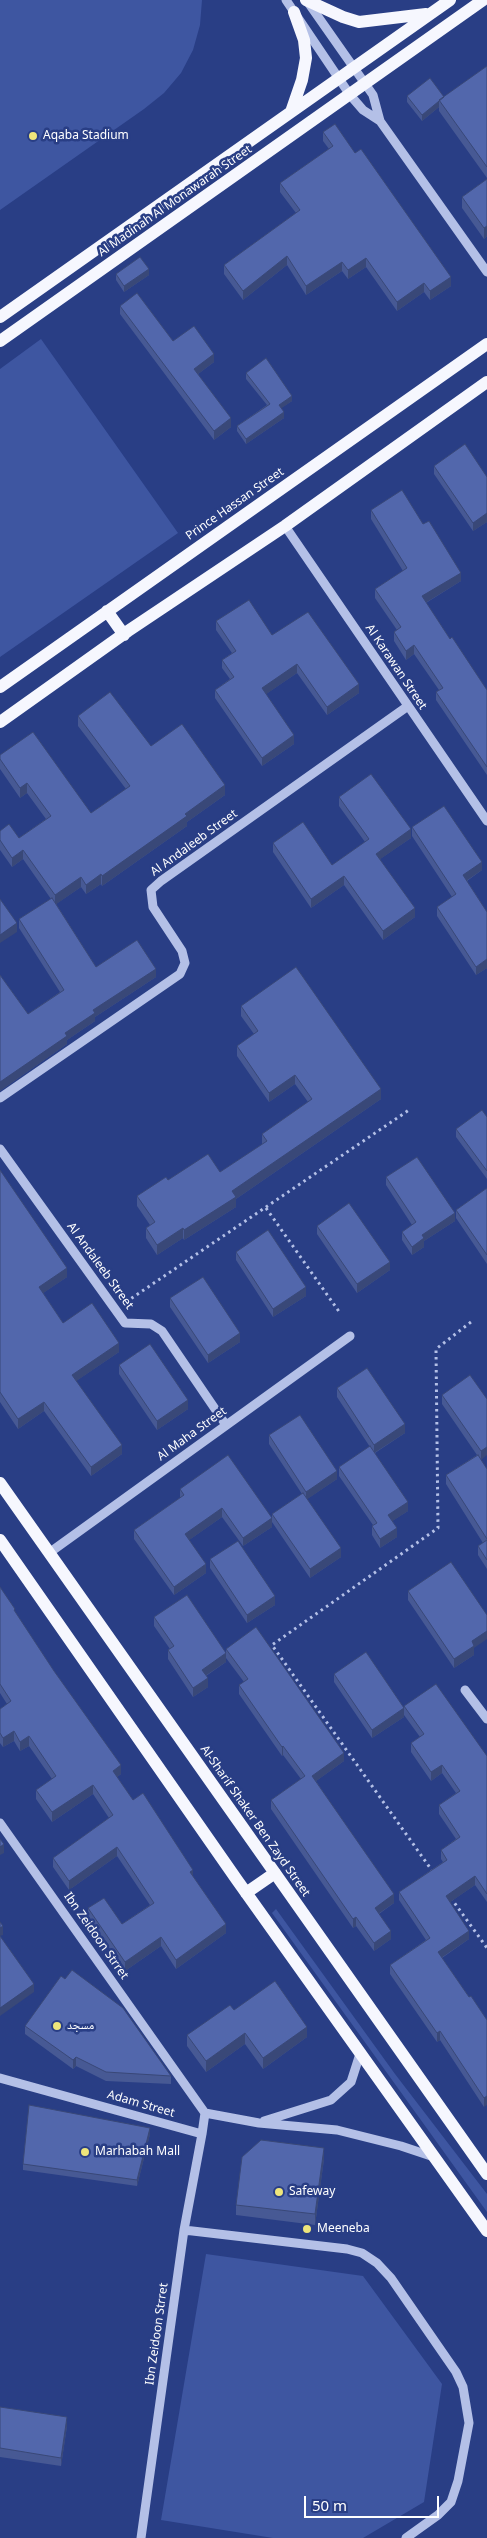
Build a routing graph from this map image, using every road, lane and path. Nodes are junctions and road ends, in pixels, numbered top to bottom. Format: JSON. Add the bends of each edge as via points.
{"nodes":[{"id":1,"x":286,"y":0,"type":"edge"},
{"id":2,"x":306,"y":0,"type":"edge"},
{"id":3,"x":450,"y":0,"type":"edge"},
{"id":4,"x":483,"y":0,"type":"edge"},
{"id":5,"x":294,"y":12,"type":"junction"},
{"id":6,"x":431,"y":13,"type":"junction"},
{"id":7,"x":354,"y":66,"type":"junction"},
{"id":8,"x":338,"y":77,"type":"junction"},
{"id":9,"x":366,"y":83,"type":"junction"},
{"id":10,"x":350,"y":95,"type":"junction"},
{"id":11,"x":291,"y":112,"type":"junction"},
{"id":12,"x":380,"y":122,"type":"junction"},
{"id":13,"x":487,"y":272,"type":"edge"},
{"id":14,"x":0,"y":317,"type":"edge"},
{"id":15,"x":0,"y":341,"type":"edge"},
{"id":16,"x":487,"y":344,"type":"edge"},
{"id":17,"x":487,"y":382,"type":"edge"},
{"id":18,"x":285,"y":526,"type":"junction"},
{"id":19,"x":107,"y":611,"type":"junction"},
{"id":20,"x":124,"y":635,"type":"junction"},
{"id":21,"x":0,"y":687,"type":"edge"},
{"id":22,"x":408,"y":706,"type":"junction"},
{"id":23,"x":0,"y":722,"type":"edge"},
{"id":24,"x":487,"y":821,"type":"edge"},
{"id":25,"x":0,"y":1098,"type":"edge"},
{"id":26,"x":409,"y":1110,"type":"dead end"},
{"id":27,"x":0,"y":1149,"type":"edge"},
{"id":28,"x":266,"y":1208,"type":"junction"},
{"id":29,"x":115,"y":1310,"type":"junction"},
{"id":30,"x":340,"y":1313,"type":"dead end"},
{"id":31,"x":471,"y":1322,"type":"dead end"},
{"id":32,"x":350,"y":1336,"type":"dead end"},
{"id":33,"x":226,"y":1425,"type":"junction"},
{"id":34,"x":0,"y":1483,"type":"edge"},
{"id":35,"x":0,"y":1540,"type":"edge"},
{"id":36,"x":49,"y":1553,"type":"junction"},
{"id":37,"x":465,"y":1690,"type":"dead end"},
{"id":38,"x":487,"y":1719,"type":"edge"},
{"id":39,"x":0,"y":1823,"type":"edge"},
{"id":40,"x":275,"y":1873,"type":"junction"},
{"id":41,"x":435,"y":1875,"type":"edge"},
{"id":42,"x":447,"y":1891,"type":"edge"},
{"id":43,"x":246,"y":1893,"type":"junction"},
{"id":44,"x":487,"y":1948,"type":"edge"},
{"id":45,"x":360,"y":2054,"type":"junction"},
{"id":46,"x":0,"y":2078,"type":"edge"},
{"id":47,"x":206,"y":2113,"type":"junction"},
{"id":48,"x":259,"y":2123,"type":"junction"},
{"id":49,"x":202,"y":2134,"type":"junction"},
{"id":50,"x":434,"y":2157,"type":"junction"},
{"id":51,"x":487,"y":2174,"type":"edge"},
{"id":52,"x":184,"y":2230,"type":"junction"},
{"id":53,"x":487,"y":2231,"type":"edge"},
{"id":54,"x":141,"y":2538,"type":"edge"},
{"id":55,"x":406,"y":2538,"type":"edge"}],
"edges":[{"from":1,"to":5,"type":"street"},
{"from":2,"to":6,"type":"main road","via":[[358,22]]},
{"from":2,"to":7,"type":"street"},
{"from":3,"to":6,"type":"main road","name":"Al Madinah Al Monawarah Street"},
{"from":4,"to":9,"type":"main road","name":"Al Madinah Al Monawarah Street"},
{"from":5,"to":8,"type":"street"},
{"from":5,"to":11,"type":"main road","via":[[304,40],[306,58]]},
{"from":6,"to":7,"type":"main road","name":"Al Madinah Al Monawarah Street"},
{"from":7,"to":8,"type":"main road","name":"Al Madinah Al Monawarah Street"},
{"from":7,"to":9,"type":"street"},
{"from":8,"to":10,"type":"street"},
{"from":8,"to":11,"type":"main road","name":"Al Madinah Al Monawarah Street"},
{"from":9,"to":10,"type":"main road","name":"Al Madinah Al Monawarah Street"},
{"from":9,"to":12,"type":"street","via":[[374,95]]},
{"from":10,"to":12,"type":"street"},
{"from":10,"to":15,"type":"main road","name":"Al Madinah Al Monawarah Street"},
{"from":11,"to":14,"type":"main road","name":"Al Madinah Al Monawarah Street"},
{"from":12,"to":13,"type":"street"},
{"from":16,"to":19,"type":"main road","name":"Prince Hassan Street"},
{"from":17,"to":18,"type":"main road"},
{"from":18,"to":20,"type":"main road"},
{"from":18,"to":22,"type":"street","name":"Al Karawan Street"},
{"from":19,"to":20,"type":"main road"},
{"from":19,"to":21,"type":"main road","name":"Prince Hassan Street"},
{"from":20,"to":23,"type":"main road"},
{"from":22,"to":24,"type":"street","name":"Al Karawan Street"},
{"from":22,"to":25,"type":"street","name":"Al Andaleeb Street","via":[[151,890],[153,907],[182,951],[185,964],[180,974]]},
{"from":26,"to":28,"type":"path"},
{"from":27,"to":29,"type":"street","name":"Al Andaleeb Street"},
{"from":28,"to":29,"type":"path"},
{"from":28,"to":30,"type":"path"},
{"from":29,"to":33,"type":"street","name":"Al Andaleeb Street","via":[[125,1323],[151,1324],[162,1331]]},
{"from":31,"to":41,"type":"path","via":[[436,1349],[438,1528],[272,1645]]},
{"from":32,"to":33,"type":"street","name":"Al Maha Street"},
{"from":33,"to":36,"type":"street","name":"Al Maha Street"},
{"from":34,"to":36,"type":"main road","name":"Al-Sharif Shaker Ben Zayd Street"},
{"from":35,"to":43,"type":"main road"},
{"from":36,"to":40,"type":"main road","name":"Al-Sharif Shaker Ben Zayd Street"},
{"from":37,"to":38,"type":"street"},
{"from":39,"to":47,"type":"street","name":"Ibn Zeidoon Strret"},
{"from":40,"to":43,"type":"main road"},
{"from":40,"to":51,"type":"main road","name":"Al-Sharif Shaker Ben Zayd Street"},
{"from":42,"to":44,"type":"path"},
{"from":43,"to":45,"type":"main road"},
{"from":45,"to":48,"type":"street","via":[[351,2082],[331,2100]]},
{"from":45,"to":50,"type":"main road"},
{"from":46,"to":49,"type":"street","name":"Adam Street"},
{"from":47,"to":48,"type":"street"},
{"from":47,"to":49,"type":"street"},
{"from":48,"to":50,"type":"street","via":[[337,2130]]},
{"from":49,"to":52,"type":"street","name":"Ibn Zeidoon Strret"},
{"from":50,"to":53,"type":"main road"},
{"from":52,"to":54,"type":"street","name":"Ibn Zeidoon Strret"},
{"from":52,"to":55,"type":"street","via":[[348,2249],[377,2263],[391,2278],[456,2372],[463,2387],[468,2413],[458,2481],[451,2502]]}]}
